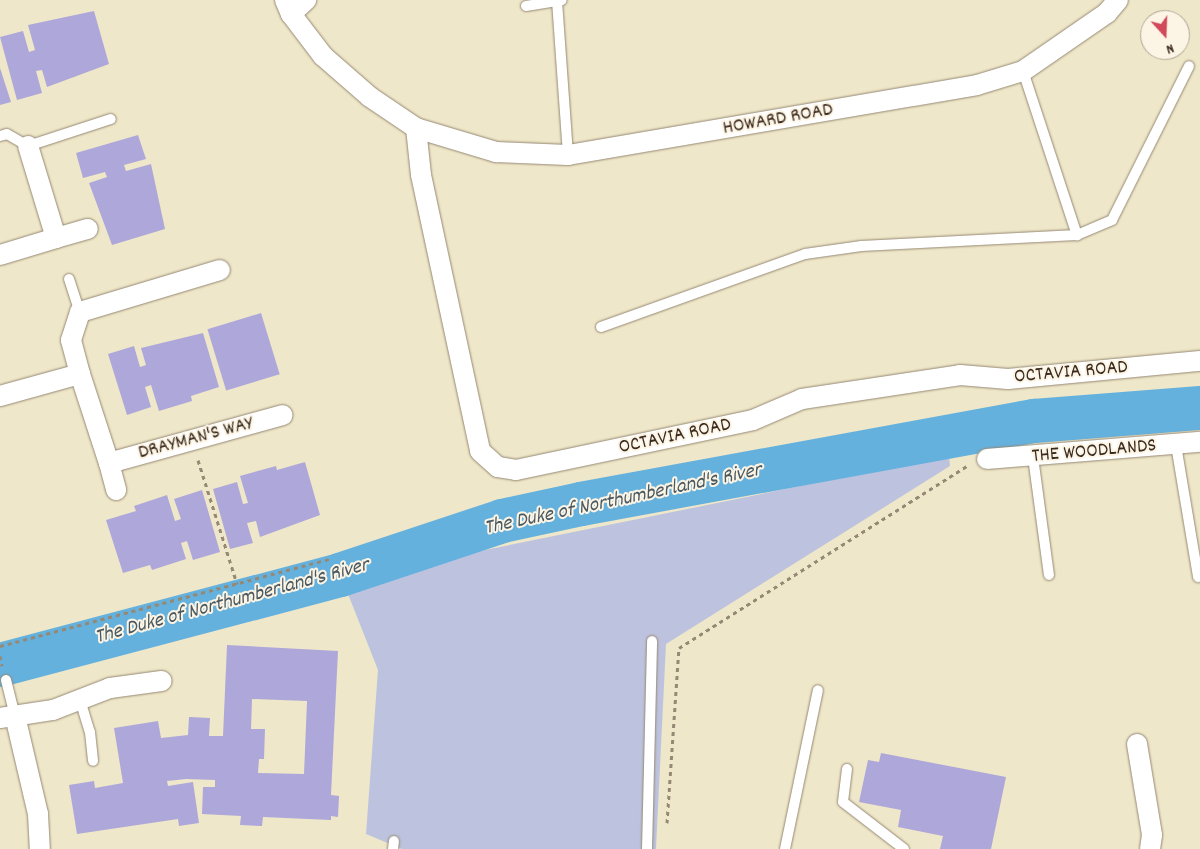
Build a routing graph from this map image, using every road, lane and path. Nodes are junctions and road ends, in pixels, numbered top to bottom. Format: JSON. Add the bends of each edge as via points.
{"nodes":[{"id":1,"x":306,"y":0,"type":"edge"},
{"id":2,"x":1118,"y":0,"type":"edge"},
{"id":3,"x":560,"y":1,"type":"edge"},
{"id":4,"x":526,"y":6,"type":"dead end"},
{"id":5,"x":288,"y":7,"type":"edge"},
{"id":6,"x":1189,"y":66,"type":"dead end"},
{"id":7,"x":1023,"y":71,"type":"junction"},
{"id":8,"x":111,"y":119,"type":"dead end"},
{"id":9,"x":416,"y":128,"type":"junction"},
{"id":10,"x":0,"y":136,"type":"edge"},
{"id":11,"x":28,"y":146,"type":"junction"},
{"id":12,"x":568,"y":155,"type":"junction"},
{"id":13,"x":88,"y":229,"type":"dead end"},
{"id":14,"x":1077,"y":235,"type":"junction"},
{"id":15,"x":56,"y":238,"type":"junction"},
{"id":16,"x":0,"y":255,"type":"edge"},
{"id":17,"x":220,"y":270,"type":"dead end"},
{"id":18,"x":69,"y":279,"type":"dead end"},
{"id":19,"x":80,"y":312,"type":"junction"},
{"id":20,"x":602,"y":327,"type":"dead end"},
{"id":21,"x":1200,"y":361,"type":"edge"},
{"id":22,"x":80,"y":374,"type":"junction"},
{"id":23,"x":0,"y":396,"type":"edge"},
{"id":24,"x":283,"y":415,"type":"dead end"},
{"id":25,"x":192,"y":440,"type":"junction"},
{"id":26,"x":1200,"y":442,"type":"edge"},
{"id":27,"x":1176,"y":445,"type":"junction"},
{"id":28,"x":1033,"y":457,"type":"junction"},
{"id":29,"x":987,"y":460,"type":"joint"},
{"id":30,"x":109,"y":463,"type":"junction"},
{"id":31,"x":116,"y":490,"type":"dead end"},
{"id":32,"x":330,"y":559,"type":"dead end"},
{"id":33,"x":1049,"y":575,"type":"dead end"},
{"id":34,"x":1198,"y":577,"type":"dead end"},
{"id":35,"x":237,"y":584,"type":"junction"},
{"id":36,"x":652,"y":641,"type":"dead end"},
{"id":37,"x":0,"y":646,"type":"edge"},
{"id":38,"x":6,"y":680,"type":"dead end"},
{"id":39,"x":162,"y":680,"type":"dead end"},
{"id":40,"x":818,"y":690,"type":"dead end"},
{"id":41,"x":80,"y":700,"type":"junction"},
{"id":42,"x":8,"y":717,"type":"edge"},
{"id":43,"x":1137,"y":744,"type":"dead end"},
{"id":44,"x":93,"y":761,"type":"dead end"},
{"id":45,"x":847,"y":769,"type":"dead end"},
{"id":46,"x":666,"y":830,"type":"dead end"},
{"id":47,"x":40,"y":849,"type":"edge"},
{"id":48,"x":647,"y":849,"type":"edge"},
{"id":49,"x":785,"y":849,"type":"edge"},
{"id":50,"x":904,"y":849,"type":"edge"},
{"id":51,"x":1150,"y":849,"type":"edge"}],
"edges":[{"from":1,"to":5,"type":"street"},
{"from":2,"to":7,"type":"street","name":"HOWARD ROAD","via":[[1107,13]]},
{"from":3,"to":4,"type":"lane"},
{"from":3,"to":12,"type":"lane"},
{"from":5,"to":9,"type":"street","name":"HOWARD ROAD","via":[[323,56],[370,97]]},
{"from":6,"to":14,"type":"lane","via":[[1112,220]]},
{"from":7,"to":12,"type":"street","name":"HOWARD ROAD","via":[[977,84]]},
{"from":7,"to":14,"type":"lane"},
{"from":8,"to":11,"type":"lane"},
{"from":9,"to":12,"type":"street","name":"HOWARD ROAD","via":[[496,152]]},
{"from":9,"to":21,"type":"street","name":"OCTAVIA ROAD","via":[[421,175],[480,451],[498,467],[516,470],[753,420],[802,399],[832,394],[960,375],[1008,378]]},
{"from":10,"to":11,"type":"lane","via":[[7,134]]},
{"from":11,"to":15,"type":"street"},
{"from":13,"to":15,"type":"street"},
{"from":14,"to":20,"type":"lane","via":[[861,246],[805,254]]},
{"from":15,"to":16,"type":"street"},
{"from":17,"to":19,"type":"street"},
{"from":18,"to":19,"type":"lane"},
{"from":19,"to":22,"type":"street","via":[[71,340]]},
{"from":22,"to":23,"type":"street"},
{"from":22,"to":30,"type":"street"},
{"from":24,"to":25,"type":"street","name":"DRAYMAN'S WAY"},
{"from":25,"to":30,"type":"street","name":"DRAYMAN'S WAY"},
{"from":25,"to":35,"type":"path"},
{"from":26,"to":27,"type":"street","name":"THE WOODLANDS"},
{"from":27,"to":28,"type":"street","name":"THE WOODLANDS"},
{"from":27,"to":34,"type":"lane"},
{"from":28,"to":29,"type":"street","name":"THE WOODLANDS"},
{"from":28,"to":33,"type":"lane"},
{"from":29,"to":46,"type":"path","via":[[975,461],[679,648]]},
{"from":30,"to":31,"type":"street"},
{"from":32,"to":35,"type":"path"},
{"from":35,"to":37,"type":"path"},
{"from":36,"to":48,"type":"lane"},
{"from":38,"to":42,"type":"lane"},
{"from":39,"to":41,"type":"street","via":[[110,688]]},
{"from":40,"to":49,"type":"lane"},
{"from":41,"to":42,"type":"street","via":[[53,710]]},
{"from":41,"to":44,"type":"lane","via":[[90,732]]},
{"from":42,"to":47,"type":"street","via":[[38,814]]},
{"from":43,"to":51,"type":"street","via":[[1152,836]]},
{"from":45,"to":50,"type":"lane","via":[[843,802]]}]}
